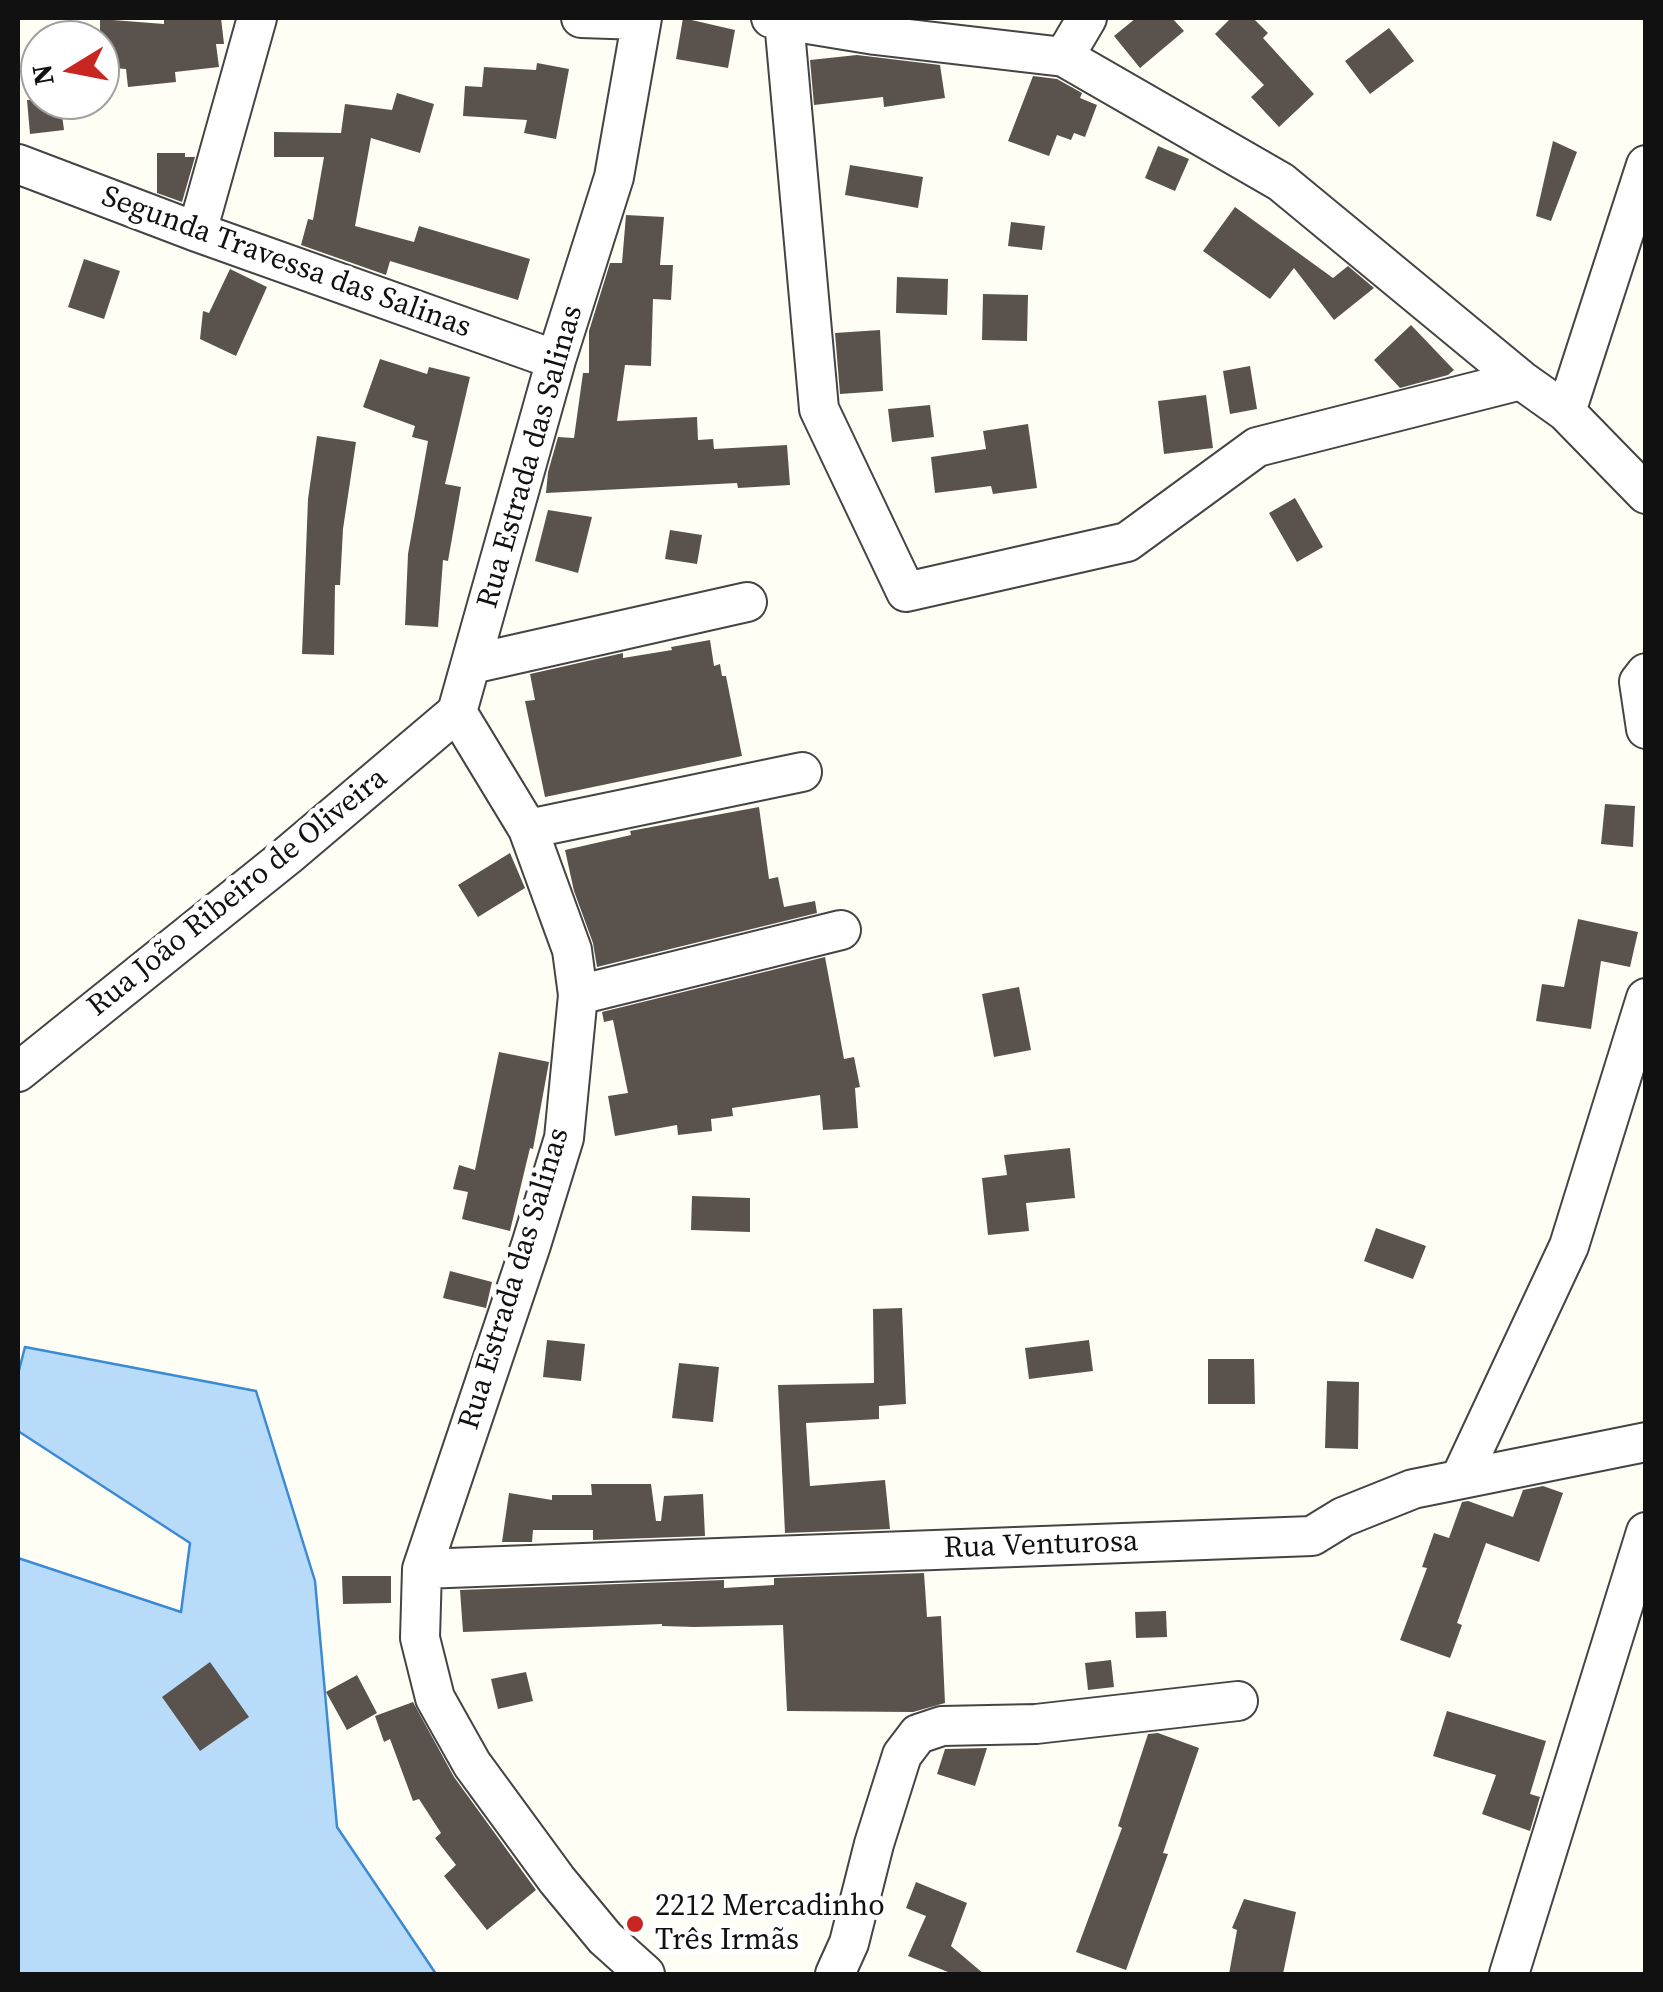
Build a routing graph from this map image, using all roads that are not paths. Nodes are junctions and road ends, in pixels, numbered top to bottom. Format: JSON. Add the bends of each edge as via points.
{"nodes":[{"id":1,"x":257,"y":18,"type":"edge"},
{"id":2,"x":581,"y":18,"type":"edge"},
{"id":3,"x":777,"y":18,"type":"edge"},
{"id":4,"x":1050,"y":18,"type":"edge"},
{"id":5,"x":1088,"y":18,"type":"edge"},
{"id":6,"x":641,"y":19,"type":"edge"},
{"id":7,"x":1064,"y":57,"type":"junction"},
{"id":8,"x":18,"y":164,"type":"edge"},
{"id":9,"x":1646,"y":164,"type":"edge"},
{"id":10,"x":197,"y":232,"type":"junction"},
{"id":11,"x":556,"y":360,"type":"junction"},
{"id":12,"x":1521,"y":380,"type":"junction"},
{"id":13,"x":1566,"y":412,"type":"junction"},
{"id":14,"x":1646,"y":494,"type":"edge"},
{"id":15,"x":747,"y":602,"type":"dead end"},
{"id":16,"x":472,"y":664,"type":"junction"},
{"id":17,"x":1646,"y":673,"type":"edge"},
{"id":18,"x":457,"y":712,"type":"junction"},
{"id":19,"x":1646,"y":729,"type":"edge"},
{"id":20,"x":802,"y":772,"type":"dead end"},
{"id":21,"x":528,"y":829,"type":"junction"},
{"id":22,"x":841,"y":930,"type":"dead end"},
{"id":23,"x":578,"y":995,"type":"junction"},
{"id":24,"x":1646,"y":998,"type":"edge"},
{"id":25,"x":18,"y":1072,"type":"edge"},
{"id":26,"x":1646,"y":1442,"type":"edge"},
{"id":27,"x":1460,"y":1479,"type":"junction"},
{"id":28,"x":1646,"y":1532,"type":"edge"},
{"id":29,"x":422,"y":1569,"type":"junction"},
{"id":30,"x":1238,"y":1702,"type":"dead end"},
{"id":31,"x":645,"y":1974,"type":"edge"},
{"id":32,"x":835,"y":1974,"type":"edge"},
{"id":33,"x":1510,"y":1974,"type":"edge"}],
"edges":[{"from":1,"to":10,"type":"street"},
{"from":2,"to":6,"type":"street"},
{"from":3,"to":7,"type":"street"},
{"from":3,"to":12,"type":"street","via":[[819,409],[906,592],[1127,542],[1257,447]]},
{"from":4,"to":7,"type":"street"},
{"from":5,"to":7,"type":"street"},
{"from":6,"to":11,"type":"street","name":"Rua Estrada das Salinas","via":[[614,177]]},
{"from":7,"to":12,"type":"street","via":[[1281,182]]},
{"from":8,"to":10,"type":"street","name":"Segunda Travessa das Salinas"},
{"from":9,"to":13,"type":"street"},
{"from":10,"to":11,"type":"street","name":"Segunda Travessa das Salinas"},
{"from":11,"to":16,"type":"street","name":"Rua Estrada das Salinas"},
{"from":12,"to":13,"type":"street"},
{"from":13,"to":14,"type":"street"},
{"from":15,"to":16,"type":"street"},
{"from":16,"to":18,"type":"street","name":"Rua Estrada das Salinas"},
{"from":17,"to":19,"type":"street","via":[[1639,682]]},
{"from":18,"to":21,"type":"street","name":"Rua Estrada das Salinas"},
{"from":18,"to":25,"type":"street","name":"Rua João Ribeiro de Oliveira"},
{"from":20,"to":21,"type":"street"},
{"from":21,"to":23,"type":"street","name":"Rua Estrada das Salinas","via":[[572,950]]},
{"from":22,"to":23,"type":"street"},
{"from":23,"to":29,"type":"street","name":"Rua Estrada das Salinas","via":[[564,1138]]},
{"from":24,"to":27,"type":"street","via":[[1569,1246]]},
{"from":26,"to":27,"type":"street","name":"Rua Venturosa"},
{"from":27,"to":29,"type":"street","name":"Rua Venturosa","via":[[1342,1516],[1312,1536]]},
{"from":28,"to":33,"type":"street"},
{"from":29,"to":31,"type":"street","name":"Rua Estrada das Salinas","via":[[420,1638],[435,1698],[472,1764],[556,1880]]},
{"from":30,"to":32,"type":"street","via":[[1053,1723],[942,1726],[918,1734],[902,1755]]}]}
